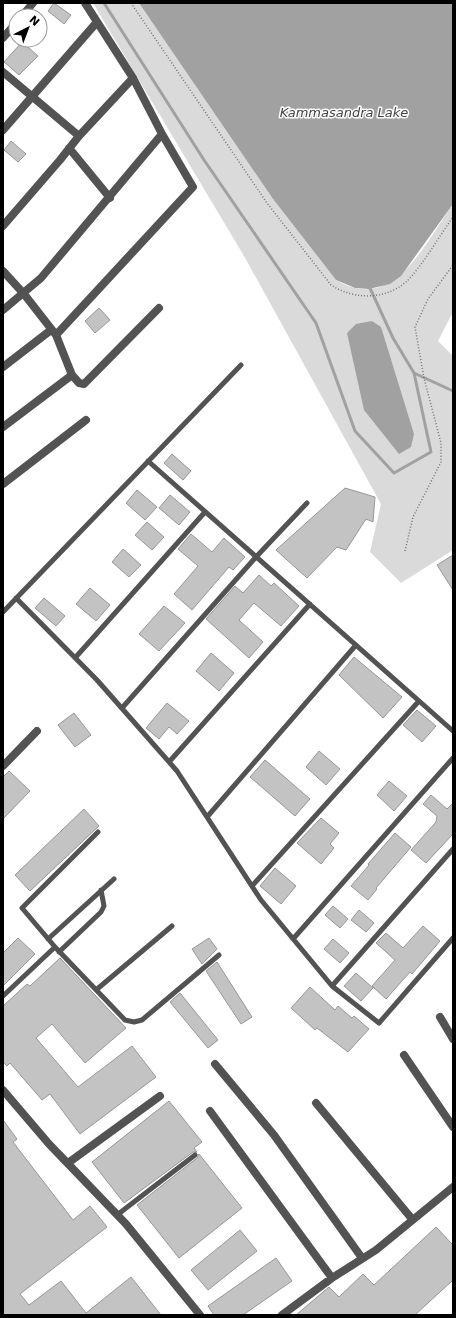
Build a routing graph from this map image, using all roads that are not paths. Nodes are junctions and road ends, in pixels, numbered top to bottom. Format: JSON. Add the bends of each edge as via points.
{"nodes":[{"id":1,"x":85,"y":3,"type":"edge"},
{"id":2,"x":97,"y":22,"type":"junction"},
{"id":3,"x":3,"y":72,"type":"edge"},
{"id":4,"x":133,"y":78,"type":"junction"},
{"id":5,"x":31,"y":97,"type":"junction"},
{"id":6,"x":3,"y":130,"type":"edge"},
{"id":7,"x":162,"y":134,"type":"junction"},
{"id":8,"x":79,"y":136,"type":"junction"},
{"id":9,"x":70,"y":148,"type":"junction"},
{"id":10,"x":110,"y":198,"type":"junction"},
{"id":11,"x":3,"y":226,"type":"edge"},
{"id":12,"x":3,"y":271,"type":"edge"},
{"id":13,"x":24,"y":294,"type":"junction"},
{"id":14,"x":160,"y":308,"type":"dead end"},
{"id":15,"x":3,"y":310,"type":"edge"},
{"id":16,"x":53,"y":332,"type":"junction"},
{"id":17,"x":241,"y":365,"type":"dead end"},
{"id":18,"x":3,"y":366,"type":"edge"},
{"id":19,"x":72,"y":375,"type":"junction"},
{"id":20,"x":86,"y":420,"type":"dead end"},
{"id":21,"x":3,"y":427,"type":"edge"},
{"id":22,"x":148,"y":461,"type":"junction"},
{"id":23,"x":3,"y":484,"type":"edge"},
{"id":24,"x":307,"y":503,"type":"dead end"},
{"id":25,"x":205,"y":512,"type":"junction"},
{"id":26,"x":256,"y":557,"type":"junction"},
{"id":27,"x":16,"y":598,"type":"junction"},
{"id":28,"x":310,"y":604,"type":"junction"},
{"id":29,"x":3,"y":612,"type":"edge"},
{"id":30,"x":356,"y":645,"type":"junction"},
{"id":31,"x":76,"y":658,"type":"junction"},
{"id":32,"x":419,"y":701,"type":"junction"},
{"id":33,"x":122,"y":708,"type":"junction"},
{"id":34,"x":37,"y":731,"type":"dead end"},
{"id":35,"x":453,"y":731,"type":"edge"},
{"id":36,"x":453,"y":758,"type":"edge"},
{"id":37,"x":169,"y":762,"type":"junction"},
{"id":38,"x":3,"y":766,"type":"edge"},
{"id":39,"x":207,"y":817,"type":"junction"},
{"id":40,"x":98,"y":832,"type":"dead end"},
{"id":41,"x":453,"y":849,"type":"edge"},
{"id":42,"x":114,"y":879,"type":"dead end"},
{"id":43,"x":252,"y":886,"type":"junction"},
{"id":44,"x":102,"y":890,"type":"junction"},
{"id":45,"x":172,"y":926,"type":"dead end"},
{"id":46,"x":453,"y":938,"type":"edge"},
{"id":47,"x":48,"y":939,"type":"junction"},
{"id":48,"x":293,"y":939,"type":"junction"},
{"id":49,"x":55,"y":947,"type":"junction"},
{"id":50,"x":59,"y":952,"type":"junction"},
{"id":51,"x":219,"y":955,"type":"dead end"},
{"id":52,"x":332,"y":986,"type":"junction"},
{"id":53,"x":96,"y":990,"type":"junction"},
{"id":54,"x":3,"y":996,"type":"edge"},
{"id":55,"x":440,"y":1017,"type":"dead end"},
{"id":56,"x":453,"y":1038,"type":"edge"},
{"id":57,"x":404,"y":1055,"type":"dead end"},
{"id":58,"x":215,"y":1064,"type":"dead end"},
{"id":59,"x":3,"y":1090,"type":"edge"},
{"id":60,"x":160,"y":1096,"type":"dead end"},
{"id":61,"x":316,"y":1103,"type":"dead end"},
{"id":62,"x":210,"y":1111,"type":"dead end"},
{"id":63,"x":453,"y":1127,"type":"edge"},
{"id":64,"x":195,"y":1155,"type":"dead end"},
{"id":65,"x":68,"y":1163,"type":"junction"},
{"id":66,"x":453,"y":1187,"type":"edge"},
{"id":67,"x":117,"y":1215,"type":"junction"},
{"id":68,"x":412,"y":1219,"type":"junction"},
{"id":69,"x":362,"y":1258,"type":"junction"},
{"id":70,"x":332,"y":1278,"type":"junction"},
{"id":71,"x":200,"y":1315,"type":"edge"},
{"id":72,"x":282,"y":1315,"type":"edge"}],
"edges":[{"from":1,"to":2,"type":"street"},
{"from":2,"to":4,"type":"street"},
{"from":2,"to":5,"type":"street"},
{"from":3,"to":5,"type":"street"},
{"from":4,"to":7,"type":"street"},
{"from":4,"to":8,"type":"street"},
{"from":5,"to":6,"type":"street"},
{"from":5,"to":8,"type":"street"},
{"from":7,"to":10,"type":"street"},
{"from":7,"to":16,"type":"street","via":[[193,187]]},
{"from":8,"to":9,"type":"street"},
{"from":9,"to":10,"type":"street"},
{"from":9,"to":11,"type":"street"},
{"from":10,"to":13,"type":"street"},
{"from":12,"to":13,"type":"street"},
{"from":13,"to":15,"type":"street"},
{"from":13,"to":16,"type":"street"},
{"from":14,"to":19,"type":"street","via":[[84,384],[79,384]]},
{"from":16,"to":18,"type":"street"},
{"from":16,"to":19,"type":"street"},
{"from":17,"to":22,"type":"lane"},
{"from":19,"to":21,"type":"street"},
{"from":20,"to":23,"type":"street"},
{"from":22,"to":25,"type":"lane"},
{"from":22,"to":27,"type":"lane"},
{"from":24,"to":26,"type":"lane"},
{"from":25,"to":26,"type":"lane"},
{"from":25,"to":31,"type":"lane"},
{"from":26,"to":28,"type":"lane"},
{"from":26,"to":33,"type":"lane"},
{"from":27,"to":29,"type":"lane"},
{"from":27,"to":31,"type":"lane"},
{"from":28,"to":30,"type":"lane"},
{"from":28,"to":37,"type":"lane"},
{"from":30,"to":32,"type":"lane"},
{"from":30,"to":39,"type":"lane"},
{"from":31,"to":33,"type":"lane"},
{"from":32,"to":35,"type":"lane"},
{"from":32,"to":43,"type":"lane"},
{"from":33,"to":37,"type":"lane"},
{"from":34,"to":38,"type":"street"},
{"from":36,"to":48,"type":"lane"},
{"from":37,"to":39,"type":"lane"},
{"from":39,"to":43,"type":"lane"},
{"from":40,"to":47,"type":"lane","via":[[23,905],[24,911]]},
{"from":41,"to":52,"type":"lane"},
{"from":42,"to":44,"type":"lane"},
{"from":43,"to":48,"type":"lane"},
{"from":44,"to":47,"type":"lane"},
{"from":44,"to":50,"type":"lane","via":[[104,906],[101,912]]},
{"from":45,"to":53,"type":"lane"},
{"from":46,"to":52,"type":"lane","via":[[379,1023]]},
{"from":47,"to":49,"type":"lane"},
{"from":48,"to":52,"type":"lane"},
{"from":49,"to":50,"type":"lane"},
{"from":49,"to":54,"type":"lane"},
{"from":50,"to":53,"type":"lane"},
{"from":51,"to":53,"type":"lane","via":[[137,1022],[125,1020]]},
{"from":55,"to":56,"type":"street"},
{"from":57,"to":63,"type":"street"},
{"from":58,"to":69,"type":"street","via":[[274,1135]]},
{"from":59,"to":65,"type":"street"},
{"from":60,"to":65,"type":"street"},
{"from":61,"to":68,"type":"street"},
{"from":62,"to":70,"type":"street"},
{"from":64,"to":67,"type":"lane"},
{"from":65,"to":67,"type":"street"},
{"from":66,"to":68,"type":"street"},
{"from":67,"to":71,"type":"street"},
{"from":68,"to":69,"type":"street","via":[[376,1250]]},
{"from":69,"to":70,"type":"street"},
{"from":70,"to":72,"type":"street"}]}
